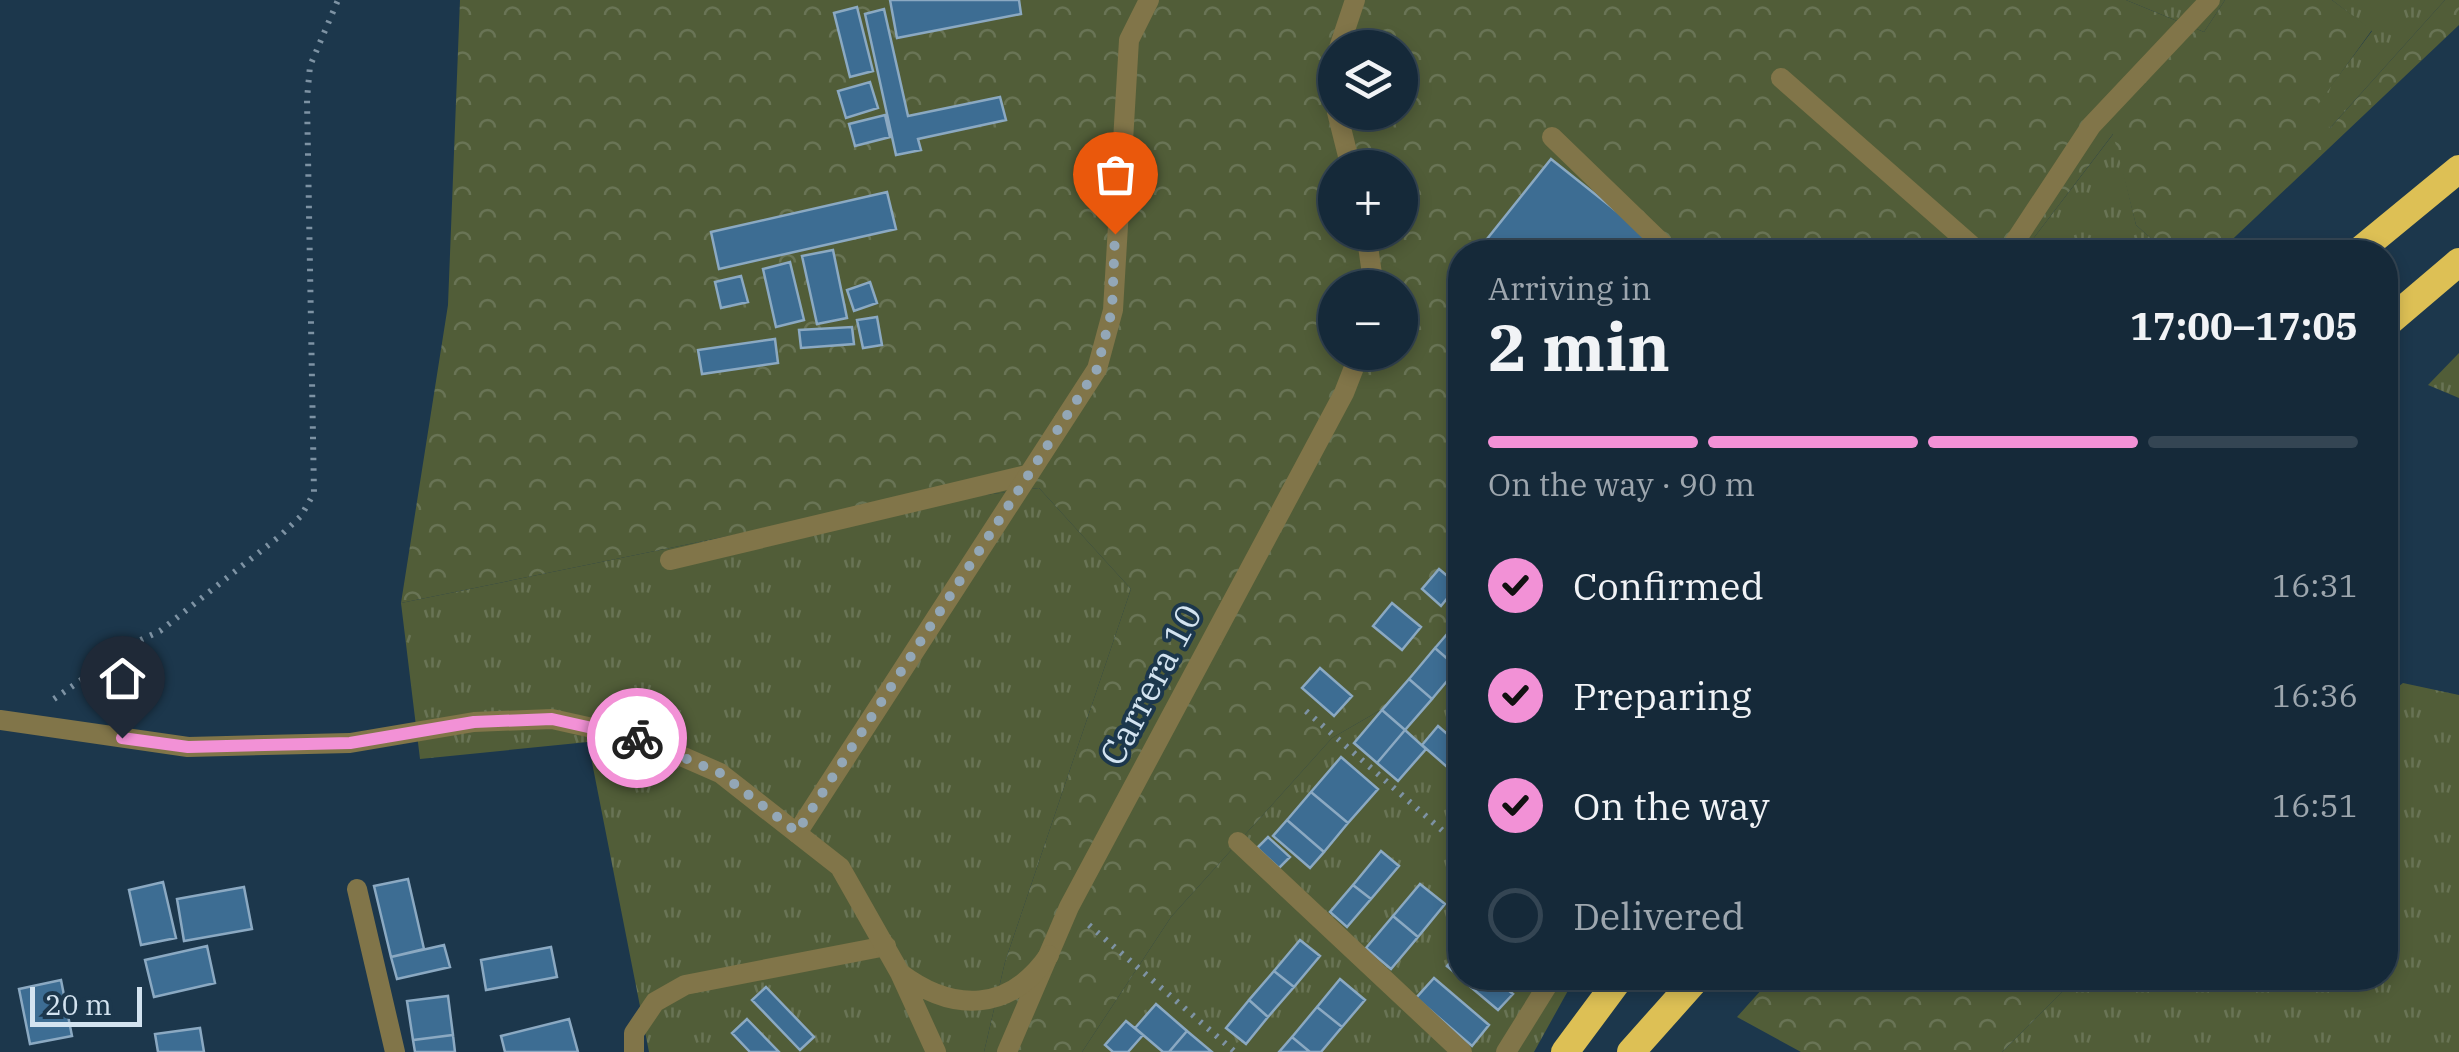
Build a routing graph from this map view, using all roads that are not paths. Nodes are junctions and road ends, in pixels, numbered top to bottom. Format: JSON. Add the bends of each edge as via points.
{"nodes":[{"id":1,"x":1149,"y":0,"type":"edge"},
{"id":2,"x":1355,"y":0,"type":"edge"},
{"id":3,"x":2210,"y":0,"type":"edge"},
{"id":4,"x":1345,"y":30,"type":"edge"},
{"id":5,"x":1781,"y":78,"type":"dead end"},
{"id":6,"x":1552,"y":138,"type":"dead end"},
{"id":7,"x":2459,"y":168,"type":"edge"},
{"id":8,"x":1658,"y":240,"type":"edge"},
{"id":9,"x":1965,"y":240,"type":"edge"},
{"id":10,"x":2016,"y":240,"type":"edge"},
{"id":11,"x":2372,"y":240,"type":"edge"},
{"id":12,"x":2459,"y":262,"type":"edge"},
{"id":13,"x":2398,"y":314,"type":"edge"},
{"id":14,"x":1353,"y":370,"type":"edge"},
{"id":15,"x":1027,"y":475,"type":"junction"},
{"id":16,"x":670,"y":560,"type":"dead end"},
{"id":17,"x":0,"y":720,"type":"edge"},
{"id":18,"x":797,"y":832,"type":"junction"},
{"id":19,"x":1238,"y":842,"type":"dead end"},
{"id":20,"x":357,"y":889,"type":"dead end"},
{"id":21,"x":886,"y":946,"type":"junction"},
{"id":22,"x":1049,"y":955,"type":"junction"},
{"id":23,"x":900,"y":973,"type":"junction"},
{"id":24,"x":1545,"y":990,"type":"edge"},
{"id":25,"x":1611,"y":990,"type":"edge"},
{"id":26,"x":1686,"y":990,"type":"edge"},
{"id":27,"x":1009,"y":1051,"type":"edge"},
{"id":28,"x":395,"y":1052,"type":"edge"},
{"id":29,"x":634,"y":1052,"type":"edge"},
{"id":30,"x":936,"y":1052,"type":"edge"},
{"id":31,"x":1462,"y":1052,"type":"edge"},
{"id":32,"x":1506,"y":1052,"type":"edge"},
{"id":33,"x":1565,"y":1052,"type":"edge"},
{"id":34,"x":1631,"y":1052,"type":"edge"}],
"edges":[{"from":1,"to":15,"type":"street","via":[[1129,40],[1112,310],[1097,369]]},
{"from":2,"to":4,"type":"street"},
{"from":3,"to":10,"type":"street","via":[[2092,126]]},
{"from":5,"to":9,"type":"street"},
{"from":6,"to":8,"type":"street"},
{"from":7,"to":11,"type":"highway"},
{"from":12,"to":13,"type":"highway"},
{"from":14,"to":22,"type":"street","name":"Carrera 10"},
{"from":15,"to":16,"type":"street"},
{"from":15,"to":18,"type":"street"},
{"from":17,"to":18,"type":"street","via":[[188,747],[350,743],[474,722],[552,719],[642,739],[720,773]]},
{"from":18,"to":21,"type":"street","via":[[840,866]]},
{"from":19,"to":31,"type":"street"},
{"from":20,"to":28,"type":"street"},
{"from":21,"to":23,"type":"street"},
{"from":21,"to":29,"type":"street","via":[[685,985],[656,1002],[634,1033]]},
{"from":22,"to":23,"type":"street","via":[[1024,985],[980,1000],[937,995]]},
{"from":22,"to":27,"type":"street","name":"Carrera 10"},
{"from":23,"to":30,"type":"street"},
{"from":24,"to":32,"type":"street"},
{"from":25,"to":33,"type":"highway"},
{"from":26,"to":34,"type":"highway"}]}
